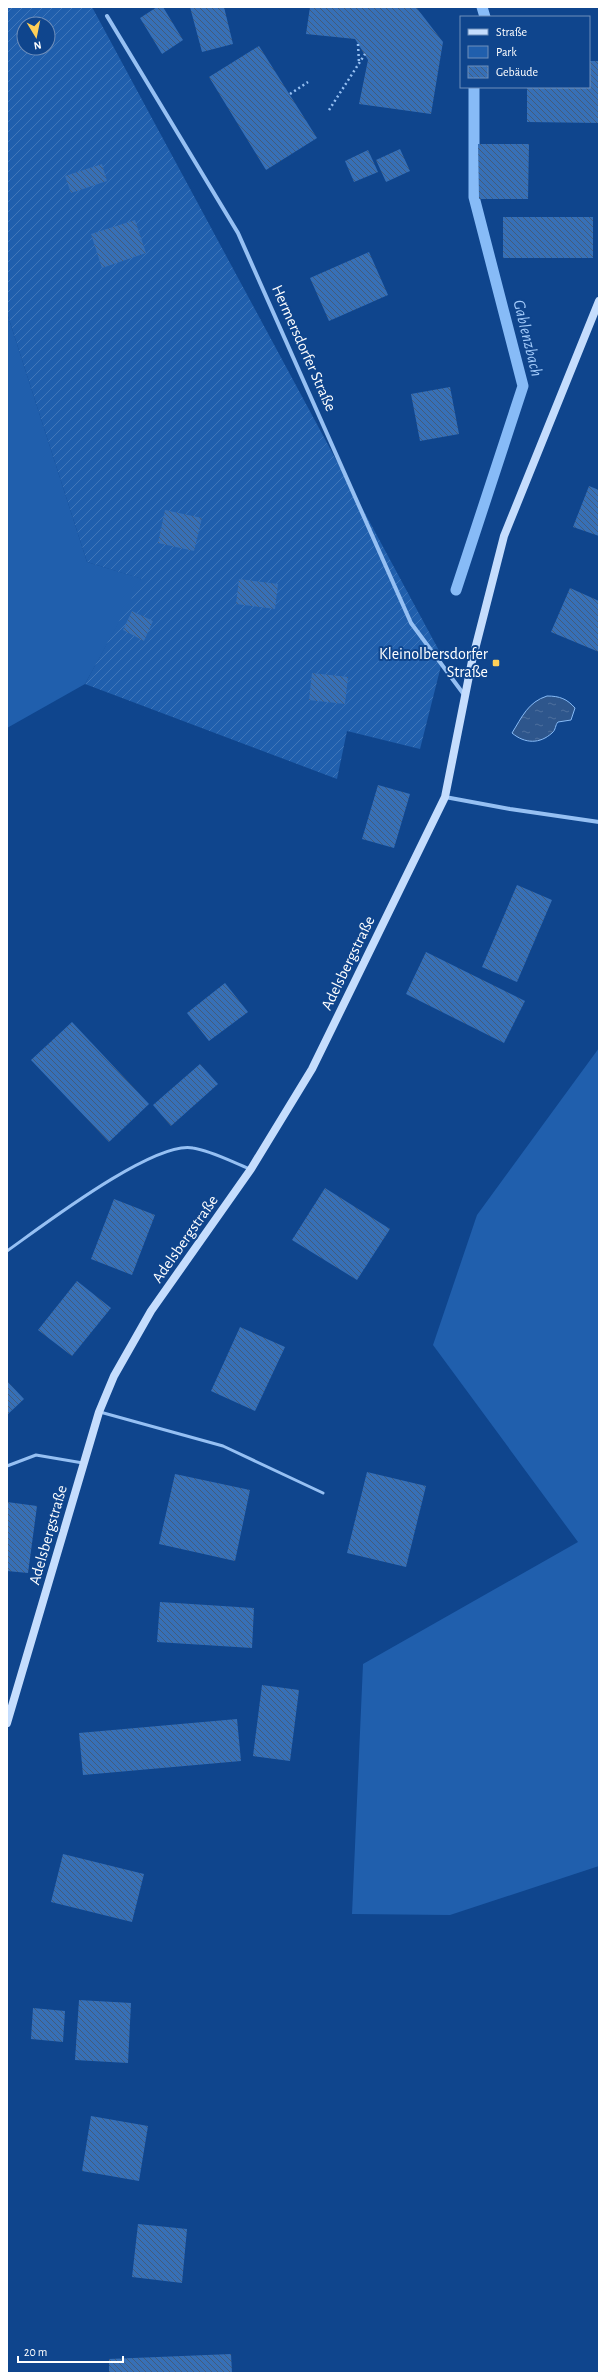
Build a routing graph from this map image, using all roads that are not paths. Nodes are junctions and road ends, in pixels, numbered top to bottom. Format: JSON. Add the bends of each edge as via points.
{"nodes":[{"id":1,"x":107,"y":16,"type":"dead end"},
{"id":2,"x":599,"y":301,"type":"edge"},
{"id":3,"x":465,"y":696,"type":"junction"},
{"id":4,"x":445,"y":796,"type":"junction"},
{"id":5,"x":599,"y":822,"type":"edge"},
{"id":6,"x":251,"y":1169,"type":"junction"},
{"id":7,"x":7,"y":1251,"type":"edge"},
{"id":8,"x":99,"y":1412,"type":"junction"},
{"id":9,"x":83,"y":1463,"type":"junction"},
{"id":10,"x":7,"y":1466,"type":"edge"},
{"id":11,"x":323,"y":1493,"type":"dead end"},
{"id":12,"x":7,"y":1723,"type":"edge"}],
"edges":[{"from":1,"to":3,"type":"street","name":"Hermersdorfer Straße","via":[[238,232],[411,623]]},
{"from":2,"to":3,"type":"street","via":[[504,536]]},
{"from":3,"to":4,"type":"street"},
{"from":4,"to":5,"type":"street","via":[[533,813]]},
{"from":4,"to":6,"type":"street","name":"Adelsbergstraße","via":[[312,1069]]},
{"from":6,"to":7,"type":"lane","via":[[192,1147],[170,1149],[107,1181]]},
{"from":6,"to":8,"type":"street","name":"Adelsbergstraße","via":[[152,1311],[114,1376]]},
{"from":8,"to":9,"type":"street","name":"Adelsbergstraße"},
{"from":8,"to":11,"type":"lane","via":[[223,1446]]},
{"from":9,"to":10,"type":"lane","via":[[36,1455]]},
{"from":9,"to":12,"type":"street","name":"Adelsbergstraße"}]}
